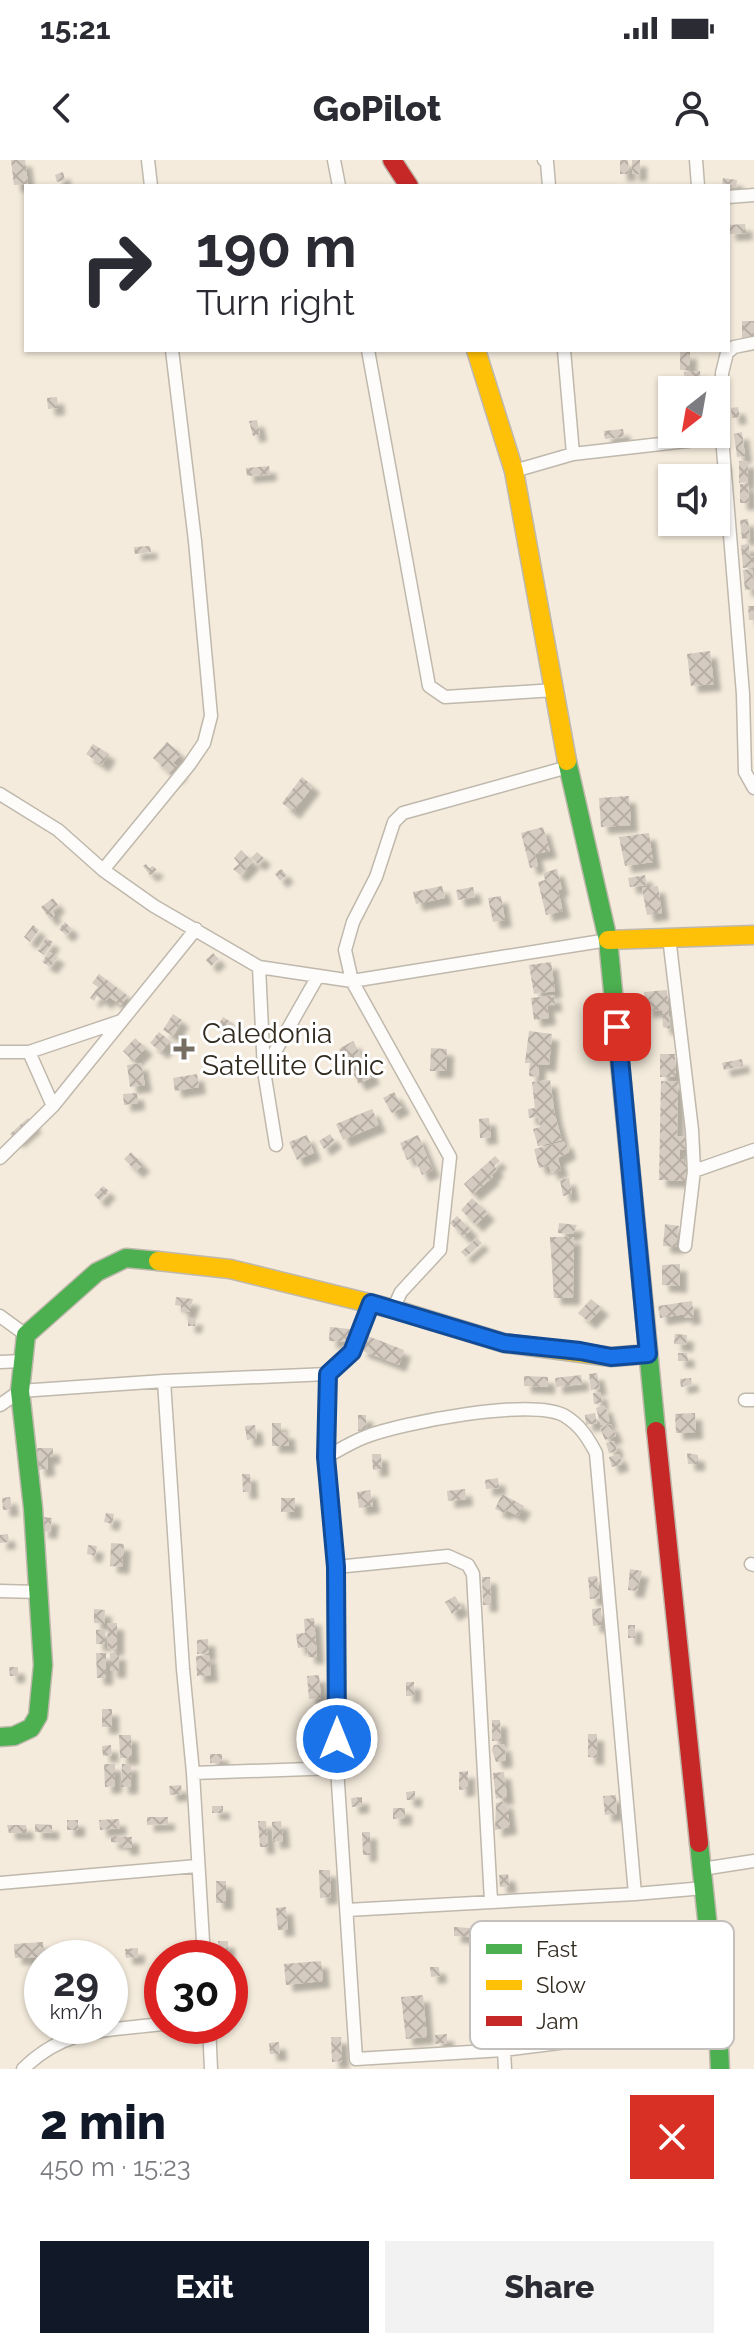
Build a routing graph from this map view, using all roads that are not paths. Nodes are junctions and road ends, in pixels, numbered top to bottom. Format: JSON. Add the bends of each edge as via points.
{"nodes":[{"id":1,"x":148,"y":160,"type":"edge"},
{"id":2,"x":334,"y":160,"type":"edge"},
{"id":3,"x":392,"y":160,"type":"edge"},
{"id":4,"x":544,"y":160,"type":"edge"},
{"id":5,"x":696,"y":160,"type":"edge"},
{"id":6,"x":151,"y":184,"type":"edge"},
{"id":7,"x":339,"y":184,"type":"edge"},
{"id":8,"x":408,"y":184,"type":"edge"},
{"id":9,"x":549,"y":184,"type":"edge"},
{"id":10,"x":698,"y":184,"type":"edge"},
{"id":11,"x":754,"y":195,"type":"edge"},
{"id":12,"x":730,"y":197,"type":"edge"},
{"id":13,"x":754,"y":343,"type":"edge"},
{"id":14,"x":172,"y":352,"type":"edge"},
{"id":15,"x":368,"y":352,"type":"edge"},
{"id":16,"x":477,"y":352,"type":"edge"},
{"id":17,"x":564,"y":352,"type":"edge"},
{"id":18,"x":723,"y":376,"type":"edge"},
{"id":19,"x":658,"y":444,"type":"edge"},
{"id":20,"x":723,"y":448,"type":"edge"},
{"id":21,"x":573,"y":454,"type":"junction"},
{"id":22,"x":514,"y":471,"type":"junction"},
{"id":23,"x":555,"y":690,"type":"junction"},
{"id":24,"x":568,"y":767,"type":"junction"},
{"id":25,"x":754,"y":788,"type":"edge"},
{"id":26,"x":0,"y":794,"type":"edge"},
{"id":27,"x":103,"y":870,"type":"junction"},
{"id":28,"x":196,"y":929,"type":"junction"},
{"id":29,"x":754,"y":935,"type":"edge"},
{"id":30,"x":669,"y":937,"type":"junction"},
{"id":31,"x":608,"y":940,"type":"junction"},
{"id":32,"x":259,"y":967,"type":"junction"},
{"id":33,"x":318,"y":976,"type":"junction"},
{"id":34,"x":352,"y":981,"type":"junction"},
{"id":35,"x":121,"y":1021,"type":"junction"},
{"id":36,"x":0,"y":1052,"type":"edge"},
{"id":37,"x":29,"y":1052,"type":"junction"},
{"id":38,"x":264,"y":1071,"type":"junction"},
{"id":39,"x":53,"y":1106,"type":"junction"},
{"id":40,"x":276,"y":1145,"type":"dead end"},
{"id":41,"x":754,"y":1150,"type":"edge"},
{"id":42,"x":0,"y":1158,"type":"edge"},
{"id":43,"x":694,"y":1171,"type":"junction"},
{"id":44,"x":685,"y":1246,"type":"dead end"},
{"id":45,"x":371,"y":1303,"type":"junction"},
{"id":46,"x":393,"y":1309,"type":"junction"},
{"id":47,"x":0,"y":1316,"type":"edge"},
{"id":48,"x":26,"y":1335,"type":"junction"},
{"id":49,"x":648,"y":1354,"type":"junction"},
{"id":50,"x":23,"y":1361,"type":"junction"},
{"id":51,"x":0,"y":1362,"type":"edge"},
{"id":52,"x":328,"y":1374,"type":"junction"},
{"id":53,"x":164,"y":1381,"type":"junction"},
{"id":54,"x":20,"y":1391,"type":"junction"},
{"id":55,"x":0,"y":1405,"type":"edge"},
{"id":56,"x":326,"y":1457,"type":"junction"},
{"id":57,"x":336,"y":1567,"type":"junction"},
{"id":58,"x":0,"y":1591,"type":"edge"},
{"id":59,"x":39,"y":1592,"type":"junction"},
{"id":60,"x":0,"y":1737,"type":"edge"},
{"id":61,"x":337,"y":1768,"type":"junction"},
{"id":62,"x":193,"y":1773,"type":"junction"},
{"id":63,"x":754,"y":1861,"type":"edge"},
{"id":64,"x":197,"y":1866,"type":"junction"},
{"id":65,"x":703,"y":1878,"type":"junction"},
{"id":66,"x":0,"y":1883,"type":"edge"},
{"id":67,"x":635,"y":1894,"type":"junction"},
{"id":68,"x":491,"y":1901,"type":"junction"},
{"id":69,"x":347,"y":1910,"type":"junction"},
{"id":70,"x":707,"y":1921,"type":"edge"},
{"id":71,"x":203,"y":1940,"type":"edge"},
{"id":72,"x":144,"y":2026,"type":"edge"},
{"id":73,"x":210,"y":2044,"type":"edge"},
{"id":74,"x":512,"y":2049,"type":"edge"},
{"id":75,"x":719,"y":2049,"type":"edge"},
{"id":76,"x":504,"y":2050,"type":"junction"},
{"id":77,"x":357,"y":2064,"type":"edge"},
{"id":78,"x":23,"y":2069,"type":"edge"},
{"id":79,"x":211,"y":2069,"type":"edge"},
{"id":80,"x":505,"y":2069,"type":"edge"},
{"id":81,"x":720,"y":2069,"type":"edge"}],
"edges":[{"from":1,"to":6,"type":"street"},
{"from":2,"to":7,"type":"street"},
{"from":3,"to":8,"type":"street"},
{"from":4,"to":9,"type":"street"},
{"from":5,"to":10,"type":"street"},
{"from":11,"to":12,"type":"street"},
{"from":13,"to":18,"type":"street","via":[[734,347],[723,363]]},
{"from":14,"to":27,"type":"street","via":[[211,716],[204,743],[189,765]]},
{"from":15,"to":23,"type":"street","via":[[429,686],[445,697]]},
{"from":16,"to":22,"type":"street"},
{"from":17,"to":21,"type":"street"},
{"from":19,"to":21,"type":"street"},
{"from":20,"to":25,"type":"street","via":[[745,772]]},
{"from":21,"to":22,"type":"street"},
{"from":22,"to":23,"type":"street"},
{"from":23,"to":24,"type":"street"},
{"from":24,"to":31,"type":"street"},
{"from":24,"to":34,"type":"street","via":[[403,813],[394,822],[376,877],[353,922],[345,950]]},
{"from":26,"to":27,"type":"street","via":[[58,830]]},
{"from":27,"to":28,"type":"street"},
{"from":28,"to":32,"type":"street"},
{"from":28,"to":35,"type":"street"},
{"from":29,"to":30,"type":"street"},
{"from":30,"to":31,"type":"street"},
{"from":30,"to":43,"type":"street"},
{"from":31,"to":34,"type":"street"},
{"from":31,"to":49,"type":"street"},
{"from":32,"to":33,"type":"street"},
{"from":32,"to":38,"type":"street"},
{"from":33,"to":34,"type":"street"},
{"from":33,"to":38,"type":"street"},
{"from":34,"to":46,"type":"street","via":[[450,1157],[440,1250],[401,1292]]},
{"from":35,"to":37,"type":"street"},
{"from":35,"to":39,"type":"street"},
{"from":36,"to":37,"type":"street"},
{"from":37,"to":39,"type":"street"},
{"from":38,"to":40,"type":"street"},
{"from":39,"to":42,"type":"street"},
{"from":41,"to":43,"type":"street"},
{"from":43,"to":44,"type":"street"},
{"from":45,"to":46,"type":"street"},
{"from":45,"to":48,"type":"street","via":[[230,1269],[126,1258],[97,1272]]},
{"from":45,"to":52,"type":"street","via":[[352,1352]]},
{"from":46,"to":49,"type":"street","via":[[504,1343],[611,1357]]},
{"from":47,"to":48,"type":"street"},
{"from":48,"to":50,"type":"street"},
{"from":49,"to":65,"type":"street"},
{"from":50,"to":51,"type":"street"},
{"from":50,"to":54,"type":"street"},
{"from":52,"to":53,"type":"street"},
{"from":52,"to":56,"type":"street"},
{"from":53,"to":54,"type":"street"},
{"from":53,"to":62,"type":"street"},
{"from":54,"to":55,"type":"street"},
{"from":54,"to":59,"type":"street"},
{"from":56,"to":57,"type":"street"},
{"from":56,"to":67,"type":"street","via":[[392,1430],[516,1409],[563,1414],[584,1432],[596,1453]]},
{"from":57,"to":61,"type":"street"},
{"from":57,"to":68,"type":"street","via":[[448,1556],[468,1565],[474,1583]]},
{"from":58,"to":59,"type":"street"},
{"from":59,"to":60,"type":"street","via":[[43,1665],[38,1716],[31,1728]]},
{"from":61,"to":62,"type":"street"},
{"from":61,"to":69,"type":"street"},
{"from":62,"to":64,"type":"street"},
{"from":63,"to":65,"type":"street"},
{"from":64,"to":66,"type":"street"},
{"from":64,"to":71,"type":"street"},
{"from":65,"to":67,"type":"street"},
{"from":65,"to":70,"type":"street"},
{"from":67,"to":68,"type":"street"},
{"from":68,"to":69,"type":"street"},
{"from":69,"to":77,"type":"street"},
{"from":72,"to":78,"type":"street","via":[[72,2035]]},
{"from":73,"to":79,"type":"street"},
{"from":74,"to":76,"type":"street"},
{"from":75,"to":81,"type":"street"},
{"from":76,"to":77,"type":"street"},
{"from":76,"to":80,"type":"street"}]}
